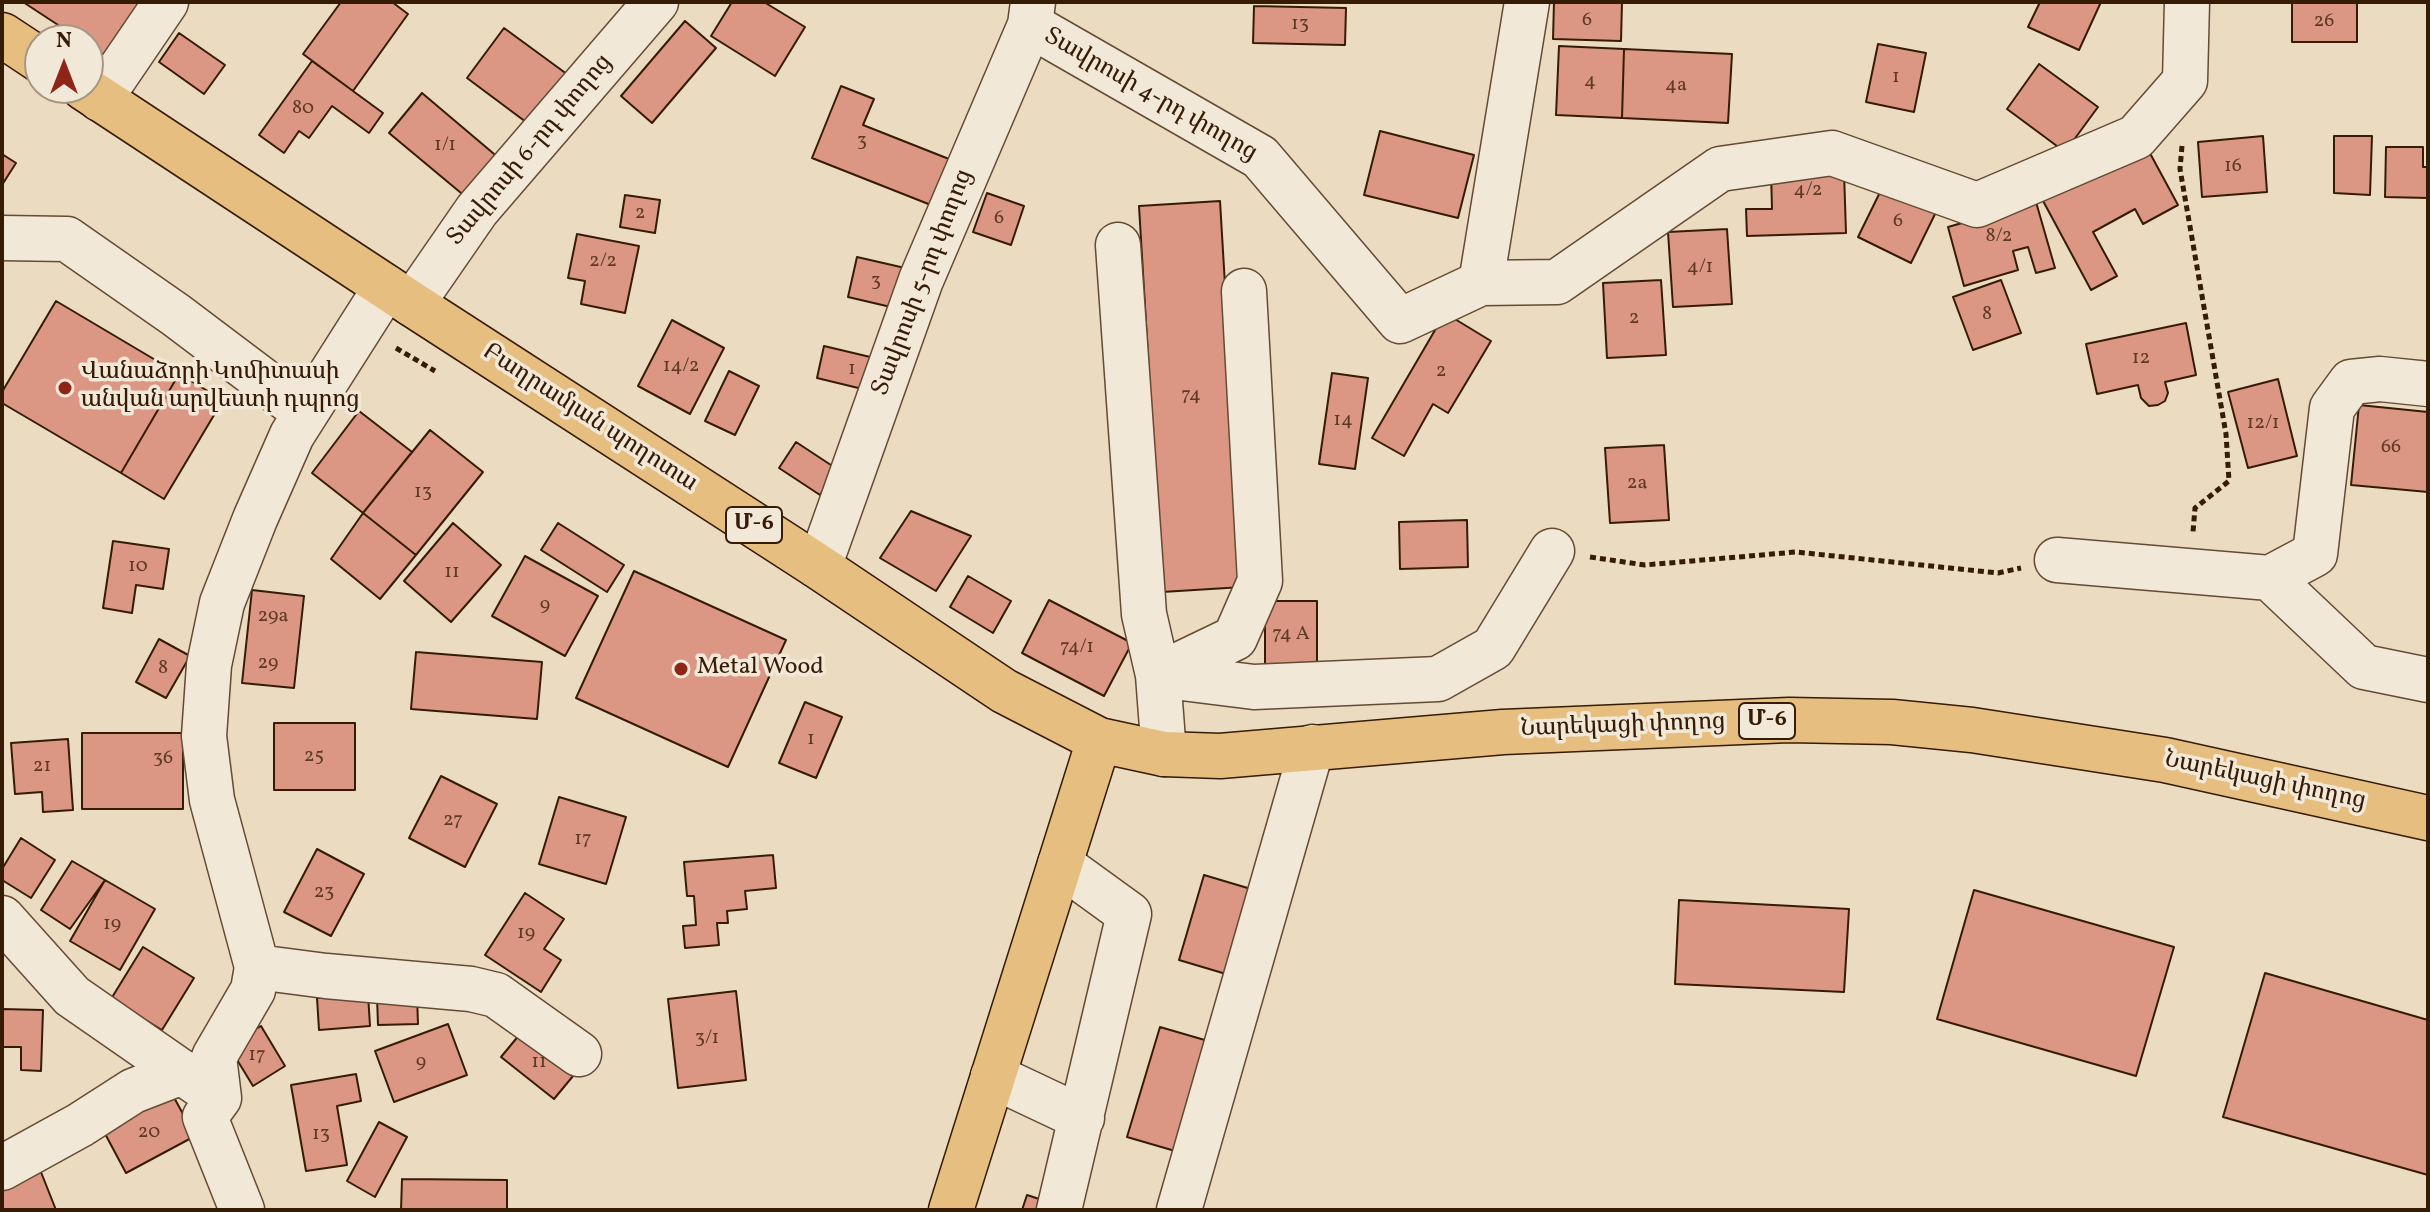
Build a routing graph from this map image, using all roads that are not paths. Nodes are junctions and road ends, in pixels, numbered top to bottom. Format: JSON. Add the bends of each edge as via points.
{"nodes":[{"id":1,"x":166,"y":2,"type":"edge"},
{"id":2,"x":656,"y":2,"type":"edge"},
{"id":3,"x":1527,"y":2,"type":"edge"},
{"id":4,"x":2187,"y":2,"type":"edge"},
{"id":5,"x":1032,"y":14,"type":"edge"},
{"id":6,"x":2,"y":35,"type":"edge"},
{"id":7,"x":24,"y":49,"type":"edge"},
{"id":8,"x":104,"y":78,"type":"edge"},
{"id":9,"x":104,"y":101,"type":"edge"},
{"id":10,"x":2,"y":238,"type":"edge"},
{"id":11,"x":1118,"y":245,"type":"dead end"},
{"id":12,"x":1481,"y":283,"type":"junction"},
{"id":13,"x":1244,"y":291,"type":"dead end"},
{"id":14,"x":399,"y":296,"type":"junction"},
{"id":15,"x":2428,"y":384,"type":"edge"},
{"id":16,"x":306,"y":413,"type":"junction"},
{"id":17,"x":1552,"y":551,"type":"road end"},
{"id":18,"x":2057,"y":560,"type":"dead end"},
{"id":19,"x":816,"y":565,"type":"junction"},
{"id":20,"x":2270,"y":578,"type":"junction"},
{"id":21,"x":1158,"y":675,"type":"junction"},
{"id":22,"x":2428,"y":680,"type":"edge"},
{"id":23,"x":1099,"y":740,"type":"junction"},
{"id":24,"x":1312,"y":747,"type":"junction"},
{"id":25,"x":1164,"y":754,"type":"junction"},
{"id":26,"x":2428,"y":818,"type":"edge"},
{"id":27,"x":1060,"y":864,"type":"junction"},
{"id":28,"x":2,"y":918,"type":"edge"},
{"id":29,"x":257,"y":967,"type":"junction"},
{"id":30,"x":579,"y":1054,"type":"dead end"},
{"id":31,"x":182,"y":1072,"type":"junction"},
{"id":32,"x":993,"y":1076,"type":"junction"},
{"id":33,"x":219,"y":1098,"type":"junction"},
{"id":34,"x":1082,"y":1118,"type":"junction"},
{"id":35,"x":2,"y":1168,"type":"edge"},
{"id":36,"x":242,"y":1210,"type":"edge"},
{"id":37,"x":951,"y":1210,"type":"edge"},
{"id":38,"x":1059,"y":1210,"type":"edge"},
{"id":39,"x":1179,"y":1210,"type":"edge"}],
"edges":[{"from":1,"to":8,"type":"street"},
{"from":2,"to":14,"type":"street","name":"Տավրոսի 6-րդ փողոց"},
{"from":3,"to":12,"type":"street"},
{"from":4,"to":12,"type":"street","via":[[2185,81],[2136,137],[1977,205],[1832,153],[1720,169],[1557,282]]},
{"from":5,"to":12,"type":"street","name":"Տավրոսի 4-րդ փողոց","via":[[1260,157],[1400,321]]},
{"from":5,"to":19,"type":"street","name":"Տավրոսի 5-րդ փողոց","via":[[921,280]]},
{"from":6,"to":7,"type":"main road"},
{"from":9,"to":14,"type":"main road","name":"Բաղրամյան պողոտա","number":"Մ-6"},
{"from":10,"to":16,"type":"street","via":[[67,239]]},
{"from":11,"to":21,"type":"street","via":[[1144,614]]},
{"from":13,"to":21,"type":"street","via":[[1260,581],[1235,638]]},
{"from":14,"to":16,"type":"street","name":"Տավրոսի 6-րդ փողոց"},
{"from":14,"to":19,"type":"main road","name":"Բաղրամյան պողոտա","number":"Մ-6"},
{"from":15,"to":20,"type":"street","via":[[2351,382],[2332,408],[2315,554]]},
{"from":16,"to":29,"type":"street","name":"Տավրոսի 6-րդ փողոց","via":[[273,477],[222,603],[209,665],[204,736],[212,800]]},
{"from":17,"to":21,"type":"street","via":[[1493,648],[1438,679],[1254,687]]},
{"from":18,"to":20,"type":"street"},
{"from":19,"to":23,"type":"main road","name":"Բաղրամյան պողոտա","number":"Մ-6","via":[[1004,691]]},
{"from":20,"to":22,"type":"street","via":[[2364,667]]},
{"from":21,"to":25,"type":"street"},
{"from":23,"to":25,"type":"main road","name":"Նարեկացի փողոց","number":"Մ-6"},
{"from":23,"to":27,"type":"main road"},
{"from":24,"to":25,"type":"main road","name":"Նարեկացի փողոց","number":"Մ-6","via":[[1220,756]]},
{"from":24,"to":26,"type":"main road","name":"Նարեկացի փողոց","number":"Մ-6","via":[[1519,731],[1789,720],[1892,722],[2165,760]]},
{"from":24,"to":39,"type":"street"},
{"from":27,"to":32,"type":"main road"},
{"from":27,"to":34,"type":"street","via":[[1129,914]]},
{"from":28,"to":31,"type":"street","via":[[72,996]]},
{"from":29,"to":30,"type":"street","via":[[496,995]]},
{"from":29,"to":33,"type":"street","via":[[253,990],[214,1057]]},
{"from":31,"to":33,"type":"street"},
{"from":31,"to":35,"type":"street","via":[[133,1091]]},
{"from":32,"to":34,"type":"street"},
{"from":32,"to":37,"type":"main road"},
{"from":33,"to":36,"type":"street","via":[[205,1117]]},
{"from":34,"to":38,"type":"street"}]}
